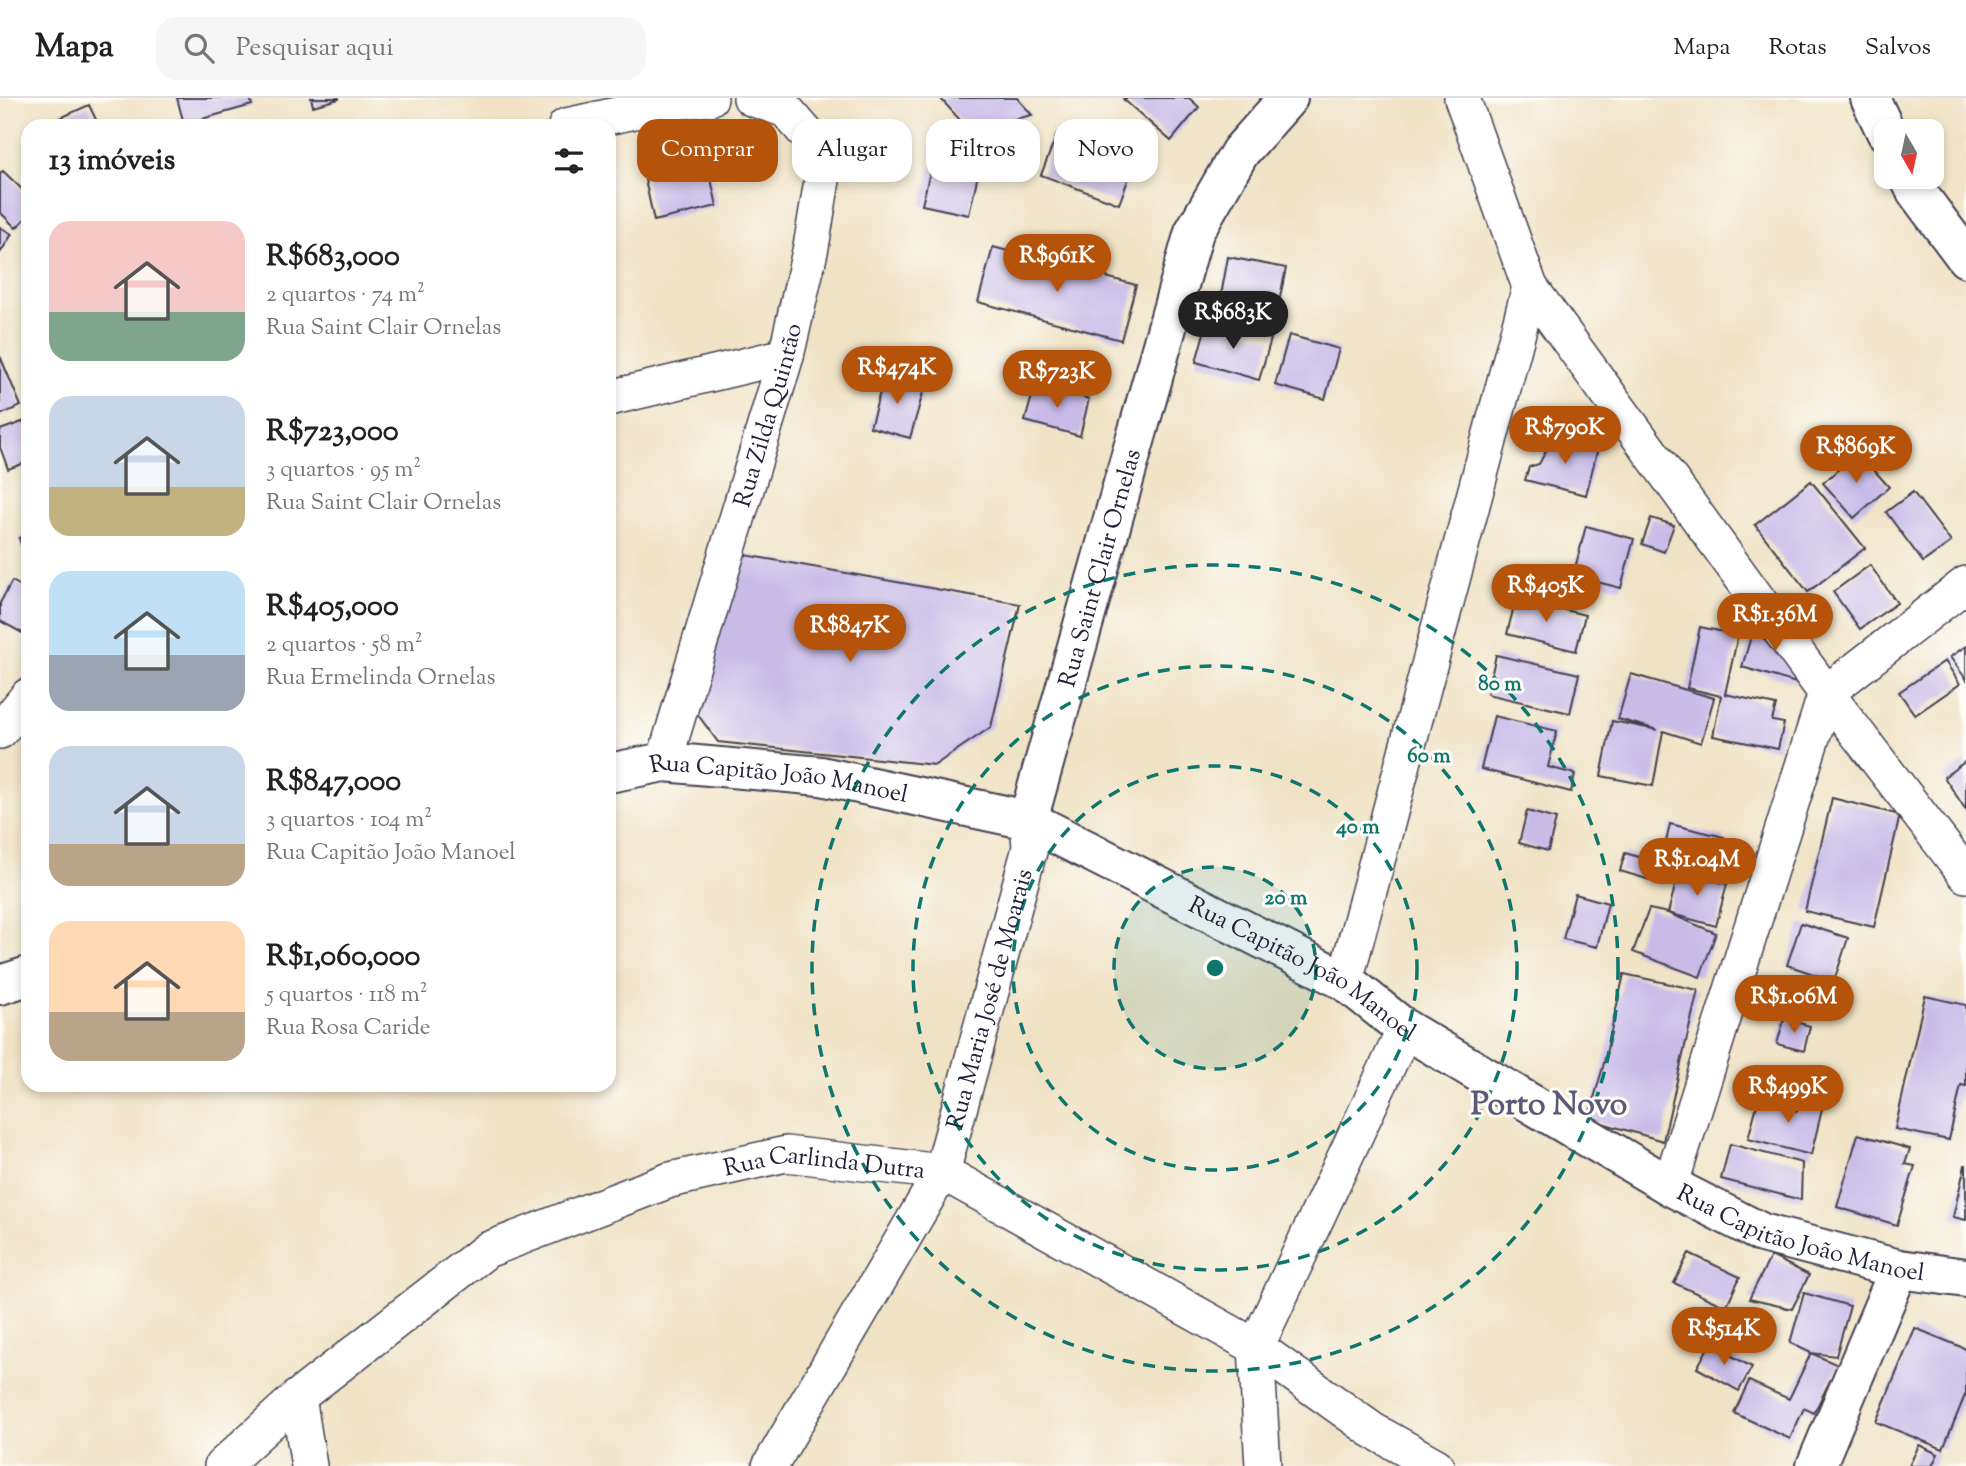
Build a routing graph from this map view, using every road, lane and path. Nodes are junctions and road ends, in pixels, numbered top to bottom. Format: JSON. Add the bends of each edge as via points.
{"nodes":[{"id":1,"x":710,"y":98,"type":"edge"},
{"id":2,"x":751,"y":98,"type":"edge"},
{"id":3,"x":1288,"y":98,"type":"edge"},
{"id":4,"x":1462,"y":98,"type":"edge"},
{"id":5,"x":1870,"y":98,"type":"edge"},
{"id":6,"x":598,"y":119,"type":"edge"},
{"id":7,"x":1880,"y":119,"type":"edge"},
{"id":8,"x":1915,"y":189,"type":"edge"},
{"id":9,"x":1966,"y":258,"type":"edge"},
{"id":10,"x":1530,"y":287,"type":"junction"},
{"id":11,"x":786,"y":356,"type":"junction"},
{"id":12,"x":616,"y":396,"type":"edge"},
{"id":13,"x":1966,"y":584,"type":"edge"},
{"id":14,"x":1826,"y":693,"type":"junction"},
{"id":15,"x":21,"y":704,"type":"edge"},
{"id":16,"x":0,"y":730,"type":"edge"},
{"id":17,"x":664,"y":762,"type":"junction"},
{"id":18,"x":616,"y":772,"type":"edge"},
{"id":19,"x":1028,"y":820,"type":"junction"},
{"id":20,"x":1966,"y":875,"type":"edge"},
{"id":21,"x":21,"y":978,"type":"edge"},
{"id":22,"x":1345,"y":981,"type":"junction"},
{"id":23,"x":0,"y":985,"type":"edge"},
{"id":24,"x":1405,"y":1029,"type":"junction"},
{"id":25,"x":942,"y":1172,"type":"junction"},
{"id":26,"x":1670,"y":1186,"type":"junction"},
{"id":27,"x":1899,"y":1269,"type":"junction"},
{"id":28,"x":1966,"y":1278,"type":"edge"},
{"id":29,"x":1256,"y":1347,"type":"junction"},
{"id":30,"x":298,"y":1397,"type":"junction"},
{"id":31,"x":774,"y":1464,"type":"edge"},
{"id":32,"x":222,"y":1466,"type":"edge"},
{"id":33,"x":309,"y":1466,"type":"edge"},
{"id":34,"x":1264,"y":1466,"type":"edge"},
{"id":35,"x":1436,"y":1466,"type":"edge"},
{"id":36,"x":1816,"y":1466,"type":"edge"}],
"edges":[{"from":1,"to":6,"type":"street"},
{"from":2,"to":11,"type":"street","name":"Rua Zilda Quintão","via":[[786,110],[826,156]]},
{"from":3,"to":19,"type":"main road","name":"Rua Saint Clair Ornelas","via":[[1240,152],[1194,232]]},
{"from":4,"to":10,"type":"street"},
{"from":5,"to":7,"type":"main road"},
{"from":8,"to":9,"type":"main road"},
{"from":10,"to":14,"type":"street"},
{"from":10,"to":22,"type":"street"},
{"from":11,"to":12,"type":"street"},
{"from":11,"to":17,"type":"street","name":"Rua Zilda Quintão"},
{"from":13,"to":14,"type":"street"},
{"from":14,"to":20,"type":"street"},
{"from":14,"to":26,"type":"street"},
{"from":15,"to":16,"type":"street"},
{"from":17,"to":18,"type":"main road","name":"Rua Capitão João Manoel"},
{"from":17,"to":19,"type":"main road","name":"Rua Capitão João Manoel","via":[[821,776]]},
{"from":19,"to":22,"type":"main road","name":"Rua Capitão João Manoel"},
{"from":19,"to":25,"type":"street","name":"Rua Maria José de Moarais","via":[[1030,848]]},
{"from":21,"to":23,"type":"main road"},
{"from":22,"to":24,"type":"main road","name":"Rua Capitão João Manoel"},
{"from":24,"to":26,"type":"main road","name":"Rua Capitão João Manoel"},
{"from":24,"to":29,"type":"street"},
{"from":25,"to":29,"type":"street","name":"Rua Carlinda Dutra"},
{"from":25,"to":30,"type":"street","name":"Rua Carlinda Dutra","via":[[786,1154],[670,1180],[487,1250]]},
{"from":25,"to":31,"type":"street","name":"Rua Maria José de Moarais"},
{"from":26,"to":27,"type":"main road","name":"Rua Capitão João Manoel","via":[[1762,1233]]},
{"from":27,"to":28,"type":"main road","name":"Rua Capitão João Manoel"},
{"from":27,"to":36,"type":"main road"},
{"from":29,"to":34,"type":"street"},
{"from":29,"to":35,"type":"street","name":"Rua Carlinda Dutra","via":[[1372,1430]]},
{"from":30,"to":32,"type":"street","name":"Rua Carlinda Dutra"},
{"from":30,"to":33,"type":"street"}]}
